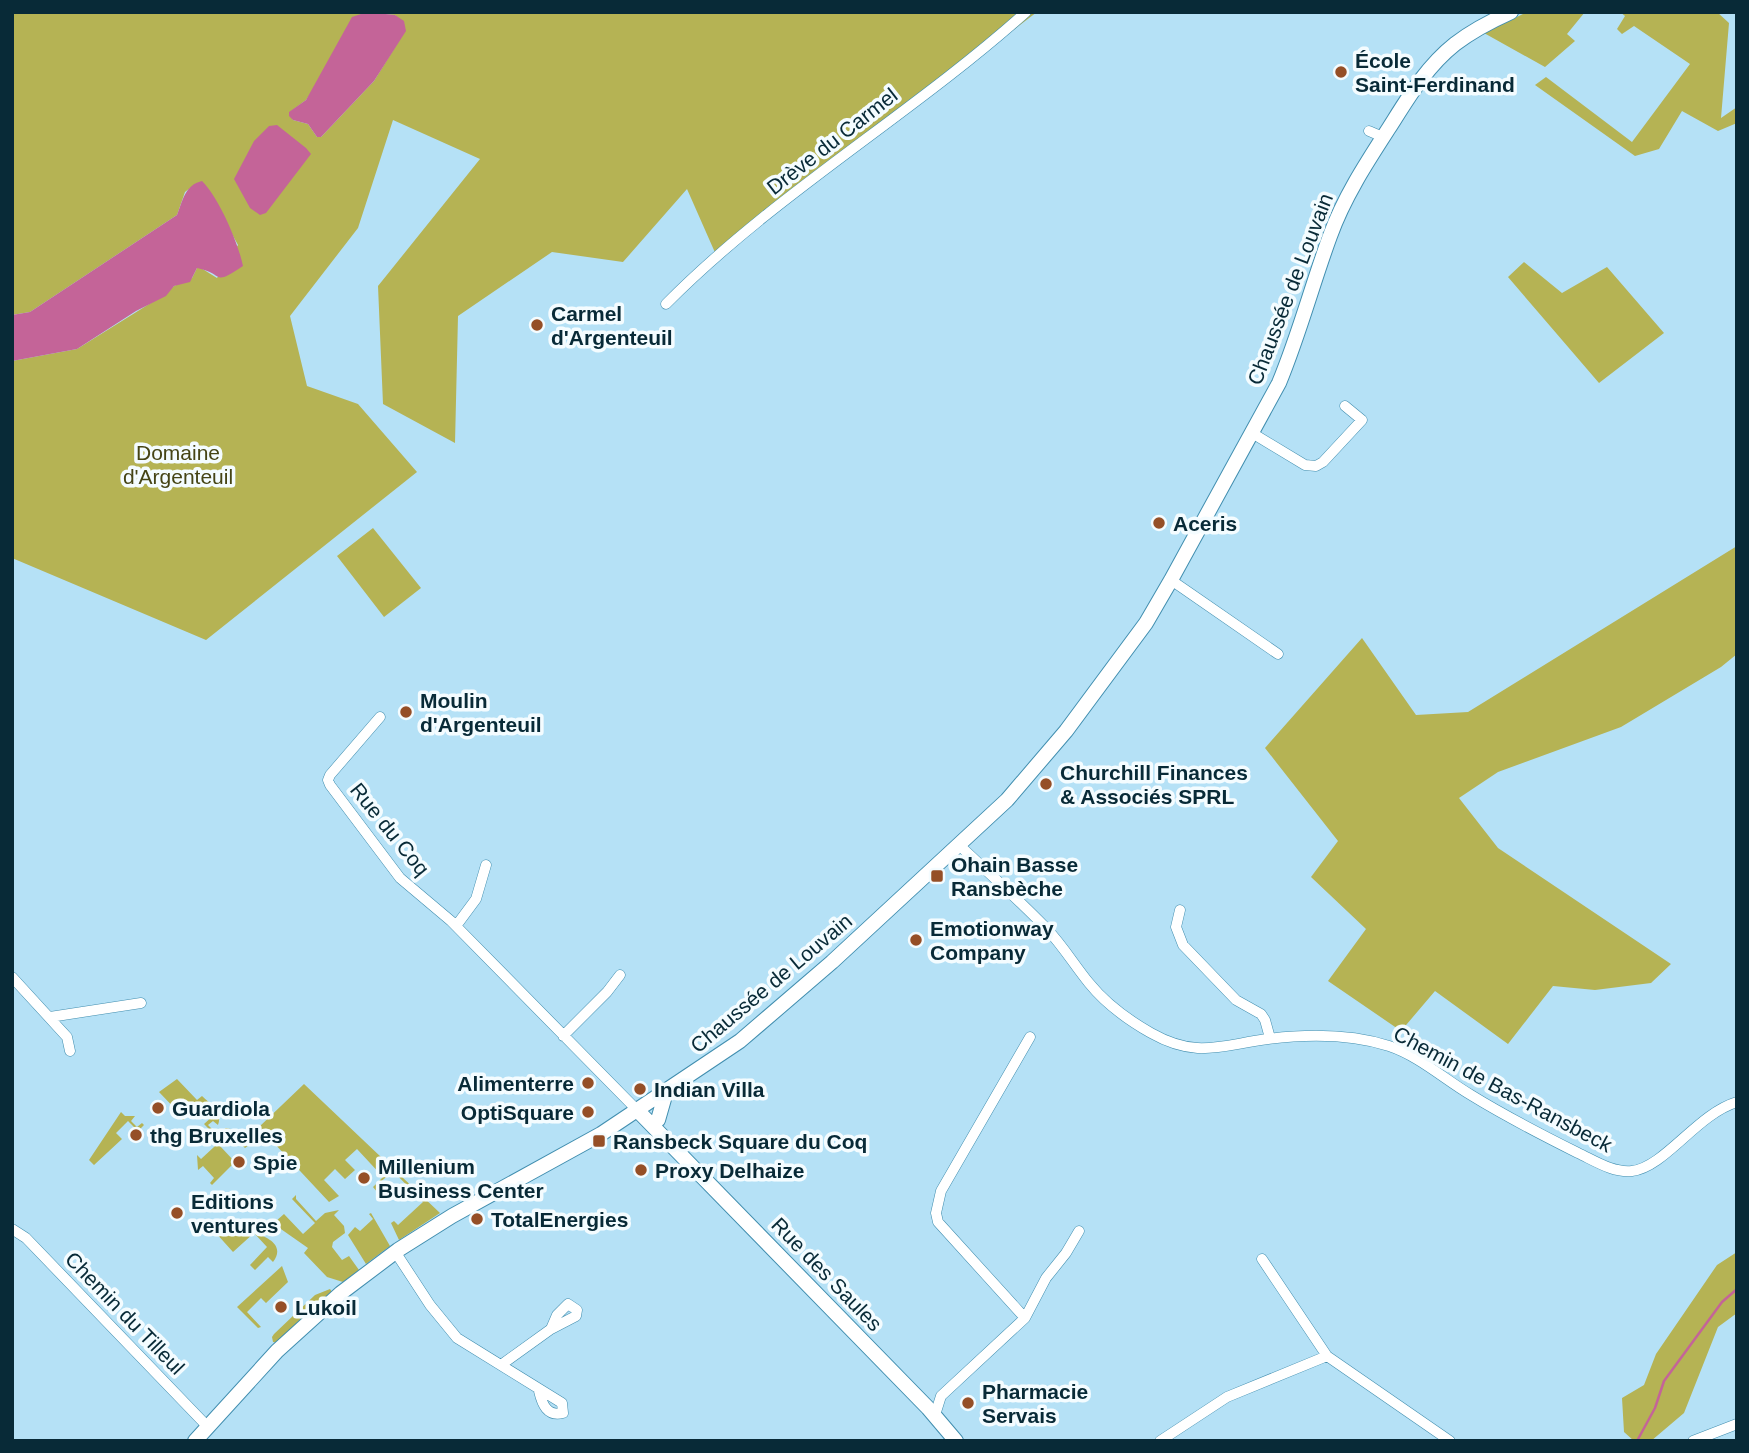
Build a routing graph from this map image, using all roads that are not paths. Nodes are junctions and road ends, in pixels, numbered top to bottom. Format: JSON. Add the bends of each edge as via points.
{"nodes":[{"id":1,"x":1027,"y":12,"type":"edge"},
{"id":2,"x":1511,"y":12,"type":"edge"},
{"id":3,"x":666,"y":304,"type":"dead end"},
{"id":4,"x":1345,"y":406,"type":"dead end"},
{"id":5,"x":1252,"y":433,"type":"junction"},
{"id":6,"x":1171,"y":580,"type":"junction"},
{"id":7,"x":1278,"y":653,"type":"dead end"},
{"id":8,"x":380,"y":717,"type":"dead end"},
{"id":9,"x":959,"y":845,"type":"junction"},
{"id":10,"x":486,"y":865,"type":"dead end"},
{"id":11,"x":1180,"y":910,"type":"dead end"},
{"id":12,"x":456,"y":926,"type":"junction"},
{"id":13,"x":620,"y":975,"type":"dead end"},
{"id":14,"x":12,"y":977,"type":"edge"},
{"id":15,"x":141,"y":1003,"type":"dead end"},
{"id":16,"x":50,"y":1017,"type":"junction"},
{"id":17,"x":563,"y":1036,"type":"junction"},
{"id":18,"x":1030,"y":1037,"type":"dead end"},
{"id":19,"x":1270,"y":1038,"type":"junction"},
{"id":20,"x":70,"y":1051,"type":"dead end"},
{"id":21,"x":666,"y":1092,"type":"junction"},
{"id":22,"x":1737,"y":1102,"type":"edge"},
{"id":23,"x":638,"y":1111,"type":"junction"},
{"id":24,"x":655,"y":1123,"type":"junction"},
{"id":25,"x":601,"y":1134,"type":"junction"},
{"id":26,"x":12,"y":1229,"type":"edge"},
{"id":27,"x":1079,"y":1231,"type":"dead end"},
{"id":28,"x":396,"y":1253,"type":"junction"},
{"id":29,"x":1262,"y":1259,"type":"dead end"},
{"id":30,"x":1025,"y":1318,"type":"junction"},
{"id":31,"x":551,"y":1329,"type":"dead end"},
{"id":32,"x":1327,"y":1356,"type":"junction"},
{"id":33,"x":501,"y":1365,"type":"junction"},
{"id":34,"x":539,"y":1391,"type":"dead end"},
{"id":35,"x":941,"y":1396,"type":"junction"},
{"id":36,"x":921,"y":1401,"type":"junction"},
{"id":37,"x":935,"y":1415,"type":"junction"},
{"id":38,"x":1737,"y":1424,"type":"edge"},
{"id":39,"x":207,"y":1426,"type":"junction"},
{"id":40,"x":194,"y":1441,"type":"edge"},
{"id":41,"x":956,"y":1441,"type":"edge"},
{"id":42,"x":1160,"y":1441,"type":"edge"},
{"id":43,"x":1450,"y":1441,"type":"edge"},
{"id":44,"x":1693,"y":1441,"type":"edge"}],
"edges":[{"from":1,"to":3,"type":"street","name":"Drève du Carmel","via":[[707,264]]},
{"from":2,"to":5,"type":"main road","name":"Chaussée de Louvain","via":[[1480,26],[1443,55],[1376,134],[1330,235],[1292,352]]},
{"from":4,"to":5,"type":"street","via":[[1362,420],[1316,466],[1305,465]]},
{"from":5,"to":6,"type":"main road","name":"Chaussée de Louvain"},
{"from":6,"to":7,"type":"street"},
{"from":6,"to":9,"type":"main road","name":"Chaussée de Louvain","via":[[1146,623],[1051,750]]},
{"from":8,"to":12,"type":"street","name":"Rue du Coq","via":[[328,782],[400,878]]},
{"from":9,"to":19,"type":"street","name":"Chemin de Bas-Ransbeck","via":[[1047,929],[1091,985],[1127,1019],[1163,1040],[1189,1048]]},
{"from":9,"to":21,"type":"main road","name":"Chaussée de Louvain","via":[[740,1041]]},
{"from":10,"to":12,"type":"street","via":[[476,899]]},
{"from":11,"to":19,"type":"street","via":[[1176,927],[1182,945],[1236,1000],[1261,1014]]},
{"from":12,"to":17,"type":"street","name":"Rue du Coq"},
{"from":13,"to":17,"type":"street"},
{"from":14,"to":16,"type":"street"},
{"from":15,"to":16,"type":"street"},
{"from":16,"to":20,"type":"street","via":[[66,1037]]},
{"from":17,"to":23,"type":"street","name":"Rue du Coq"},
{"from":18,"to":30,"type":"street","via":[[941,1191],[936,1213],[938,1222]]},
{"from":19,"to":22,"type":"street","name":"Chemin de Bas-Ransbeck","via":[[1344,1037],[1390,1046],[1494,1108],[1619,1171],[1653,1163],[1693,1127],[1721,1107]]},
{"from":21,"to":23,"type":"main road","name":"Chaussée de Louvain"},
{"from":21,"to":24,"type":"main road"},
{"from":23,"to":24,"type":"main road","name":"Rue des Saules"},
{"from":23,"to":25,"type":"main road","name":"Chaussée de Louvain"},
{"from":24,"to":25,"type":"main road"},
{"from":24,"to":36,"type":"main road","name":"Rue des Saules"},
{"from":25,"to":28,"type":"main road","name":"Chaussée de Louvain","via":[[452,1216]]},
{"from":26,"to":39,"type":"street","name":"Chemin du Tilleul","via":[[26,1237]]},
{"from":27,"to":30,"type":"street"},
{"from":28,"to":33,"type":"street","via":[[447,1328]]},
{"from":28,"to":39,"type":"main road","name":"Chaussée de Louvain","via":[[316,1315]]},
{"from":29,"to":32,"type":"street"},
{"from":30,"to":35,"type":"street"},
{"from":31,"to":33,"type":"street"},
{"from":32,"to":42,"type":"street","via":[[1221,1400]]},
{"from":32,"to":43,"type":"street"},
{"from":33,"to":34,"type":"street"},
{"from":35,"to":36,"type":"street"},
{"from":35,"to":37,"type":"street"},
{"from":36,"to":37,"type":"main road","name":"Rue des Saules"},
{"from":37,"to":41,"type":"main road","name":"Rue des Saules"},
{"from":38,"to":44,"type":"street"},
{"from":39,"to":40,"type":"main road","name":"Chaussée de Louvain"}]}
